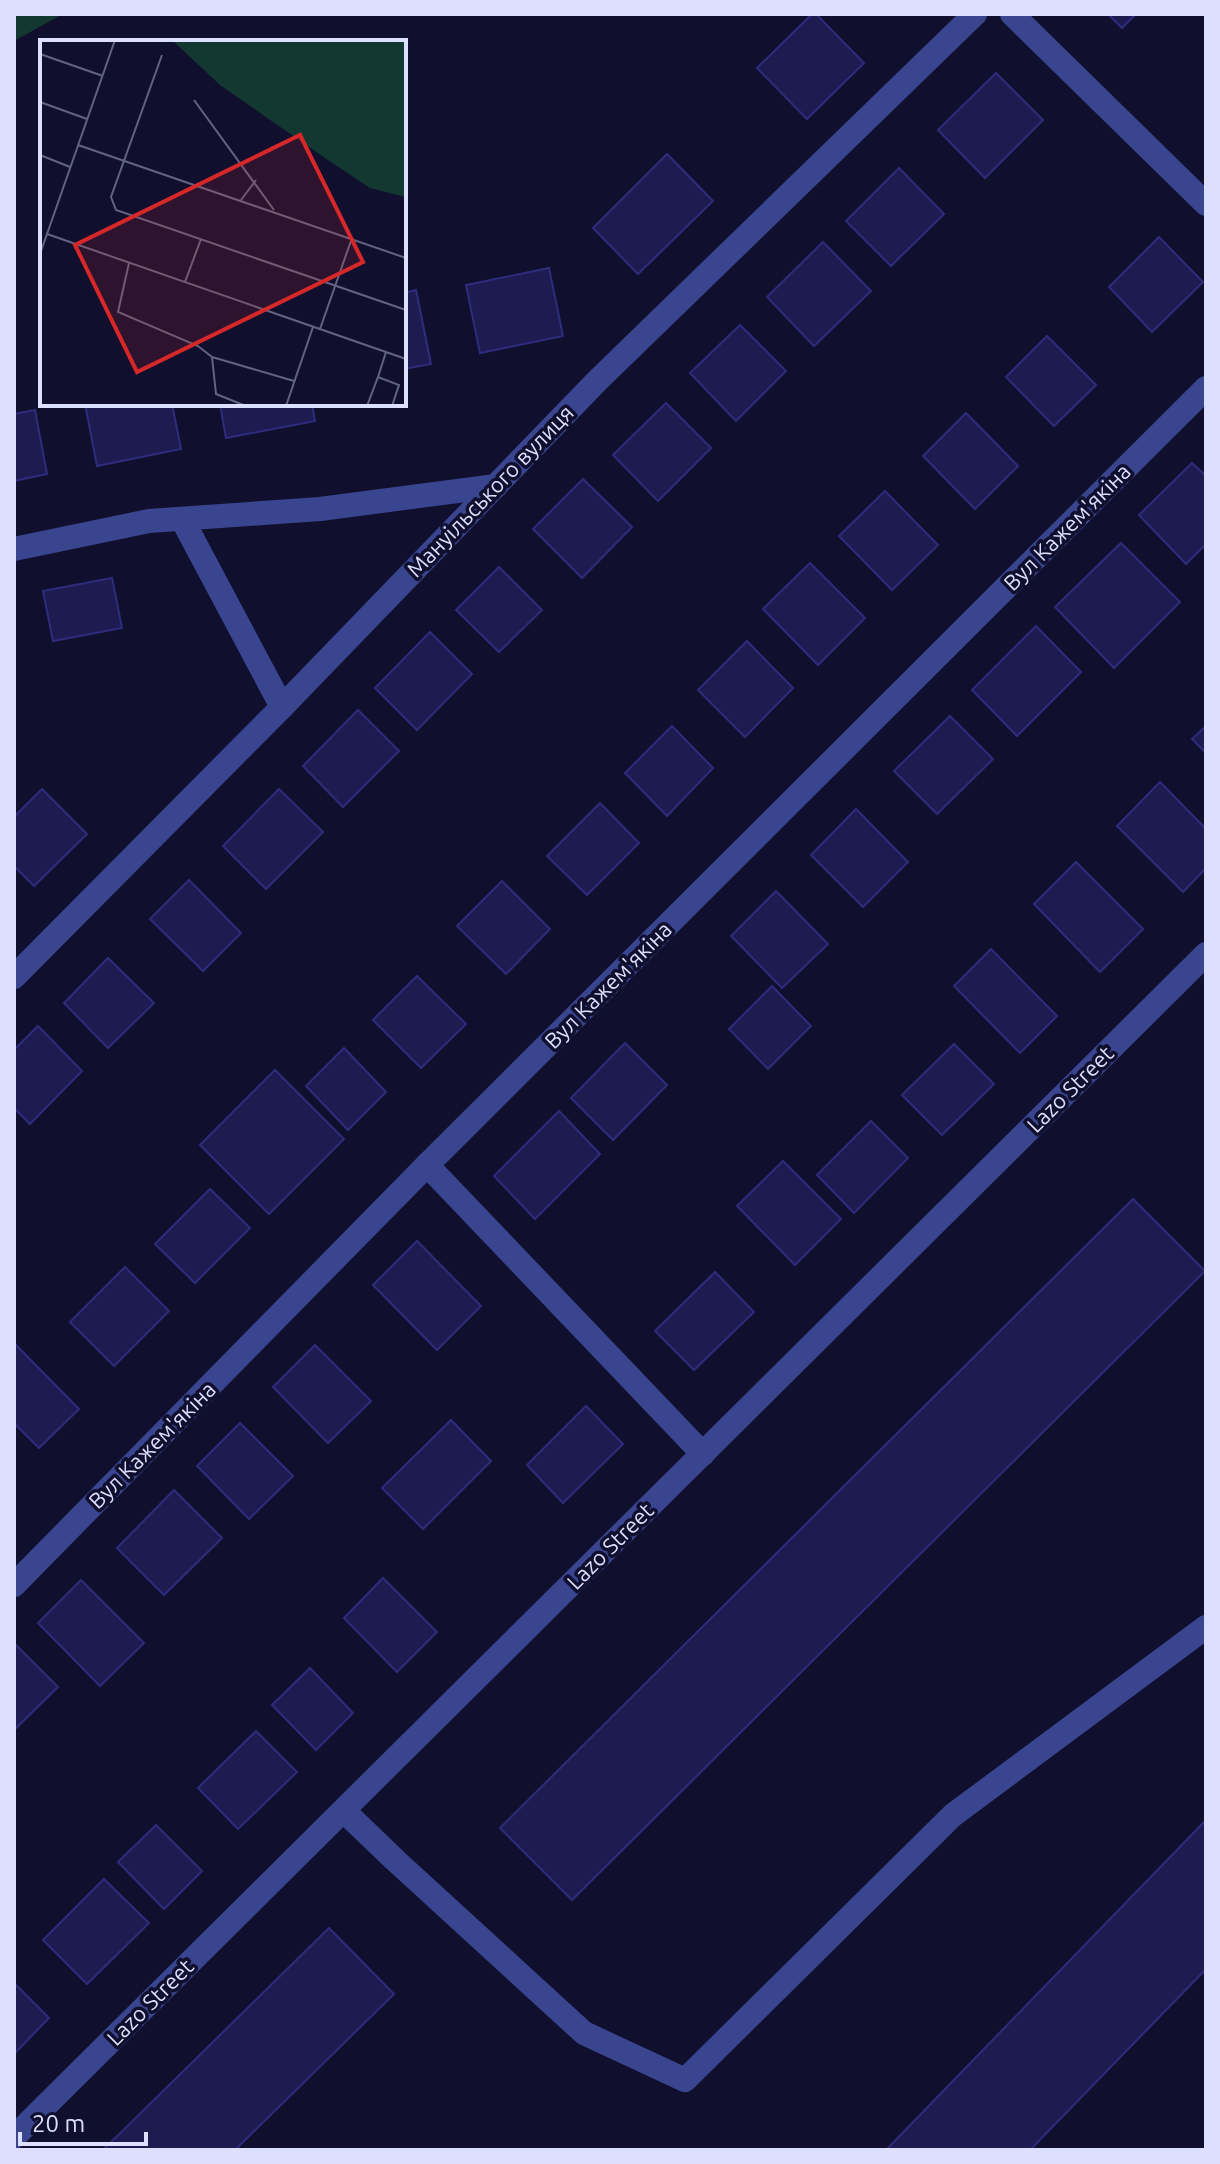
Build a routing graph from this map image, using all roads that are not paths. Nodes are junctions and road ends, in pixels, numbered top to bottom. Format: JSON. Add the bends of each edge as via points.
{"nodes":[{"id":1,"x":975,"y":14,"type":"edge"},
{"id":2,"x":1012,"y":14,"type":"edge"},
{"id":3,"x":1206,"y":204,"type":"edge"},
{"id":4,"x":1206,"y":388,"type":"edge"},
{"id":5,"x":496,"y":486,"type":"junction"},
{"id":6,"x":182,"y":519,"type":"junction"},
{"id":7,"x":14,"y":549,"type":"edge"},
{"id":8,"x":282,"y":707,"type":"junction"},
{"id":9,"x":1206,"y":954,"type":"edge"},
{"id":10,"x":14,"y":977,"type":"edge"},
{"id":11,"x":427,"y":1165,"type":"junction"},
{"id":12,"x":703,"y":1454,"type":"junction"},
{"id":13,"x":14,"y":1585,"type":"edge"},
{"id":14,"x":1206,"y":1627,"type":"edge"},
{"id":15,"x":344,"y":1811,"type":"junction"},
{"id":16,"x":14,"y":2137,"type":"edge"}],
"edges":[{"from":1,"to":5,"type":"street","name":"Мануільського вулиця"},
{"from":2,"to":3,"type":"street"},
{"from":4,"to":11,"type":"street","name":"Вул Кажем'якіна"},
{"from":5,"to":6,"type":"street","via":[[320,509]]},
{"from":5,"to":8,"type":"street","name":"Мануільського вулиця"},
{"from":6,"to":7,"type":"street"},
{"from":6,"to":8,"type":"street"},
{"from":8,"to":10,"type":"street","name":"Мануільського вулиця"},
{"from":9,"to":12,"type":"street","name":"Lazo Street"},
{"from":11,"to":12,"type":"street"},
{"from":11,"to":13,"type":"street","name":"Вул Кажем'якіна"},
{"from":12,"to":15,"type":"street","name":"Lazo Street"},
{"from":14,"to":15,"type":"street","via":[[953,1815],[685,2080],[584,2033]]},
{"from":15,"to":16,"type":"street","name":"Lazo Street"}]}
